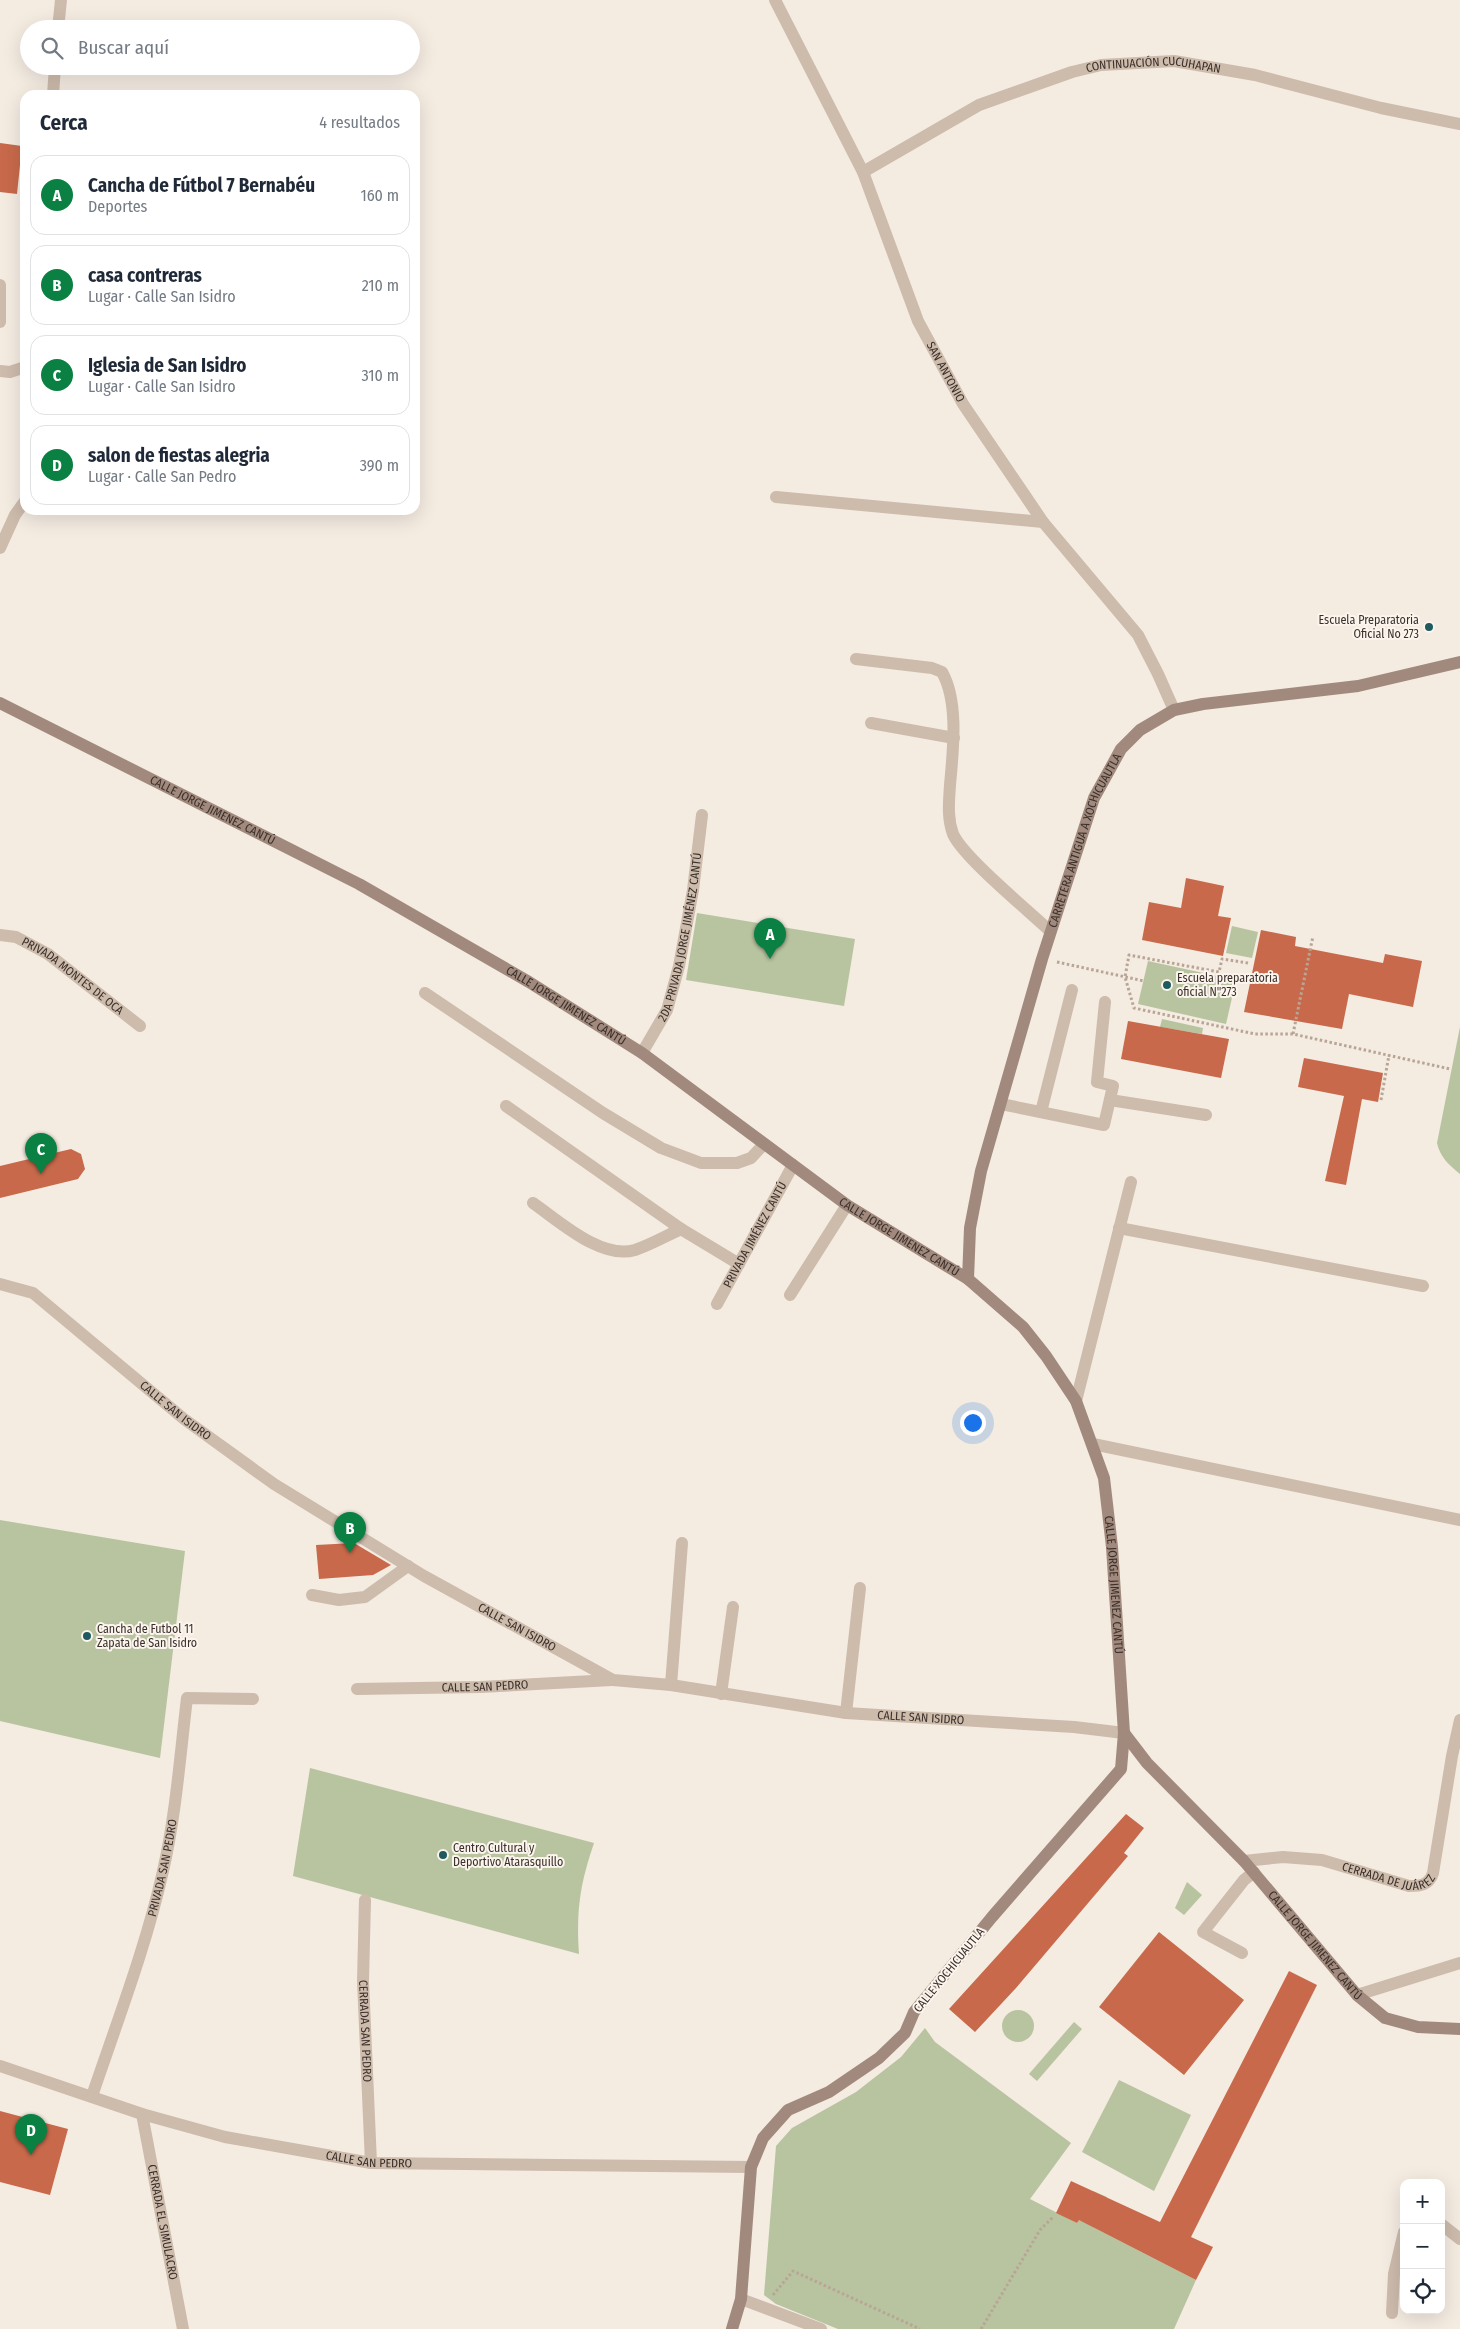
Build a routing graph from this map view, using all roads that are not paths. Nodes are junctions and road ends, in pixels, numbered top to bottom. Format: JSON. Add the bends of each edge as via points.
{"nodes":[{"id":1,"x":61,"y":0,"type":"edge"},
{"id":2,"x":775,"y":0,"type":"edge"},
{"id":3,"x":59,"y":20,"type":"edge"},
{"id":4,"x":54,"y":75,"type":"edge"},
{"id":5,"x":53,"y":90,"type":"edge"},
{"id":6,"x":1460,"y":124,"type":"edge"},
{"id":7,"x":863,"y":172,"type":"junction"},
{"id":8,"x":0,"y":285,"type":"edge"},
{"id":9,"x":0,"y":322,"type":"edge"},
{"id":10,"x":20,"y":369,"type":"edge"},
{"id":11,"x":0,"y":371,"type":"edge"},
{"id":12,"x":776,"y":498,"type":"dead end"},
{"id":13,"x":20,"y":508,"type":"edge"},
{"id":14,"x":1043,"y":522,"type":"junction"},
{"id":15,"x":0,"y":548,"type":"edge"},
{"id":16,"x":1460,"y":653,"type":"edge"},
{"id":17,"x":856,"y":659,"type":"dead end"},
{"id":18,"x":1454,"y":664,"type":"edge"},
{"id":19,"x":0,"y":703,"type":"edge"},
{"id":20,"x":1174,"y":710,"type":"junction"},
{"id":21,"x":871,"y":723,"type":"dead end"},
{"id":22,"x":954,"y":738,"type":"junction"},
{"id":23,"x":702,"y":815,"type":"dead end"},
{"id":24,"x":1050,"y":931,"type":"junction"},
{"id":25,"x":0,"y":935,"type":"edge"},
{"id":26,"x":1072,"y":990,"type":"dead end"},
{"id":27,"x":426,"y":994,"type":"dead end"},
{"id":28,"x":1105,"y":1002,"type":"dead end"},
{"id":29,"x":140,"y":1026,"type":"dead end"},
{"id":30,"x":642,"y":1053,"type":"junction"},
{"id":31,"x":1110,"y":1100,"type":"junction"},
{"id":32,"x":1001,"y":1104,"type":"junction"},
{"id":33,"x":506,"y":1106,"type":"dead end"},
{"id":34,"x":1041,"y":1112,"type":"junction"},
{"id":35,"x":1206,"y":1115,"type":"dead end"},
{"id":36,"x":764,"y":1144,"type":"junction"},
{"id":37,"x":793,"y":1165,"type":"junction"},
{"id":38,"x":1131,"y":1182,"type":"dead end"},
{"id":39,"x":533,"y":1203,"type":"dead end"},
{"id":40,"x":847,"y":1205,"type":"junction"},
{"id":41,"x":1120,"y":1228,"type":"junction"},
{"id":42,"x":681,"y":1229,"type":"junction"},
{"id":43,"x":738,"y":1264,"type":"junction"},
{"id":44,"x":968,"y":1279,"type":"junction"},
{"id":45,"x":0,"y":1284,"type":"edge"},
{"id":46,"x":1423,"y":1286,"type":"dead end"},
{"id":47,"x":790,"y":1295,"type":"dead end"},
{"id":48,"x":717,"y":1304,"type":"dead end"},
{"id":49,"x":1076,"y":1401,"type":"junction"},
{"id":50,"x":1093,"y":1444,"type":"junction"},
{"id":51,"x":1460,"y":1520,"type":"edge"},
{"id":52,"x":682,"y":1542,"type":"dead end"},
{"id":53,"x":408,"y":1566,"type":"junction"},
{"id":54,"x":860,"y":1588,"type":"dead end"},
{"id":55,"x":312,"y":1595,"type":"dead end"},
{"id":56,"x":733,"y":1607,"type":"dead end"},
{"id":57,"x":613,"y":1680,"type":"junction"},
{"id":58,"x":670,"y":1685,"type":"junction"},
{"id":59,"x":357,"y":1689,"type":"dead end"},
{"id":60,"x":721,"y":1694,"type":"junction"},
{"id":61,"x":253,"y":1699,"type":"dead end"},
{"id":62,"x":846,"y":1714,"type":"junction"},
{"id":63,"x":1460,"y":1720,"type":"edge"},
{"id":64,"x":1124,"y":1733,"type":"junction"},
{"id":65,"x":1244,"y":1861,"type":"junction"},
{"id":66,"x":1254,"y":1872,"type":"junction"},
{"id":67,"x":365,"y":1900,"type":"dead end"},
{"id":68,"x":1242,"y":1953,"type":"dead end"},
{"id":69,"x":1460,"y":1963,"type":"edge"},
{"id":70,"x":1357,"y":1995,"type":"junction"},
{"id":71,"x":1460,"y":2030,"type":"edge"},
{"id":72,"x":0,"y":2066,"type":"edge"},
{"id":73,"x":92,"y":2096,"type":"junction"},
{"id":74,"x":142,"y":2114,"type":"junction"},
{"id":75,"x":371,"y":2163,"type":"junction"},
{"id":76,"x":751,"y":2167,"type":"junction"},
{"id":77,"x":1445,"y":2227,"type":"edge"},
{"id":78,"x":1460,"y":2239,"type":"edge"},
{"id":79,"x":1400,"y":2249,"type":"edge"},
{"id":80,"x":741,"y":2299,"type":"junction"},
{"id":81,"x":1392,"y":2313,"type":"dead end"},
{"id":82,"x":183,"y":2329,"type":"edge"},
{"id":83,"x":732,"y":2329,"type":"edge"},
{"id":84,"x":821,"y":2329,"type":"edge"}],
"edges":[{"from":1,"to":3,"type":"street"},
{"from":2,"to":7,"type":"street","name":"SAN ANTONIO"},
{"from":4,"to":5,"type":"street"},
{"from":6,"to":7,"type":"street","name":"CONTINUACIÓN CUCUHAPAN","via":[[1382,108],[1255,75],[1174,61],[1101,65],[1072,72],[979,106]]},
{"from":7,"to":14,"type":"street","name":"SAN ANTONIO","via":[[918,321],[962,404]]},
{"from":8,"to":9,"type":"street"},
{"from":10,"to":11,"type":"street"},
{"from":12,"to":14,"type":"street"},
{"from":13,"to":15,"type":"street"},
{"from":14,"to":20,"type":"street","name":"SAN ANTONIO","via":[[1138,635]]},
{"from":16,"to":18,"type":"street"},
{"from":17,"to":22,"type":"street","via":[[942,672],[948,682]]},
{"from":18,"to":20,"type":"main road","name":"CARRETERA ANTIGUA A XOCHICUAUTLA","via":[[1358,686]]},
{"from":19,"to":30,"type":"main road","name":"CALLE JORGE JIMENEZ CANTÚ","via":[[358,884],[529,982]]},
{"from":20,"to":24,"type":"main road","name":"CARRETERA ANTIGUA A XOCHICUAUTLA","via":[[1140,730],[1121,749],[1107,772],[1094,798]]},
{"from":21,"to":22,"type":"street"},
{"from":22,"to":24,"type":"street","via":[[948,815],[954,835],[965,852]]},
{"from":23,"to":30,"type":"street","name":"2DA PRIVADA JORGE JIMÉNEZ CANTÚ","via":[[679,966],[667,1010]]},
{"from":24,"to":32,"type":"main road","name":"CARRETERA ANTIGUA A XOCHICUAUTLA"},
{"from":25,"to":29,"type":"street","name":"PRIVADA MONTES DE OCA","via":[[16,937],[48,954]]},
{"from":26,"to":34,"type":"street"},
{"from":27,"to":36,"type":"street","via":[[603,1113],[661,1148],[701,1163],[737,1163],[751,1158]]},
{"from":28,"to":31,"type":"street","via":[[1097,1082],[1113,1086]]},
{"from":30,"to":36,"type":"main road","name":"CALLE JORGE JIMENEZ CANTÚ"},
{"from":31,"to":34,"type":"street","via":[[1104,1125]]},
{"from":31,"to":35,"type":"street"},
{"from":32,"to":34,"type":"street"},
{"from":32,"to":44,"type":"main road","name":"CARRETERA ANTIGUA A XOCHICUAUTLA","via":[[981,1171],[970,1228]]},
{"from":33,"to":42,"type":"street"},
{"from":36,"to":37,"type":"main road","name":"CALLE JORGE JIMENEZ CANTÚ"},
{"from":37,"to":40,"type":"main road","name":"CALLE JORGE JIMENEZ CANTÚ"},
{"from":37,"to":43,"type":"street","name":"PRIVADA JIMÉNEZ CANTÚ"},
{"from":38,"to":41,"type":"street"},
{"from":39,"to":42,"type":"street","via":[[598,1247],[617,1252],[634,1250]]},
{"from":40,"to":44,"type":"main road","name":"CALLE JORGE JIMENEZ CANTÚ"},
{"from":40,"to":47,"type":"street"},
{"from":41,"to":46,"type":"street"},
{"from":41,"to":49,"type":"street"},
{"from":42,"to":43,"type":"street"},
{"from":43,"to":48,"type":"street","name":"PRIVADA JIMÉNEZ CANTÚ"},
{"from":44,"to":49,"type":"main road","name":"CALLE JORGE JIMENEZ CANTÚ","via":[[1023,1327]]},
{"from":45,"to":53,"type":"street","name":"CALLE SAN ISIDRO","via":[[33,1293],[184,1419],[274,1484]]},
{"from":49,"to":50,"type":"main road","name":"CALLE JORGE JIMENEZ CANTÚ"},
{"from":50,"to":51,"type":"street"},
{"from":50,"to":64,"type":"main road","name":"CALLE JORGE JIMENEZ CANTÚ","via":[[1104,1478],[1112,1547]]},
{"from":52,"to":58,"type":"street"},
{"from":53,"to":55,"type":"street","via":[[364,1597],[339,1600]]},
{"from":53,"to":57,"type":"street","name":"CALLE SAN ISIDRO"},
{"from":54,"to":62,"type":"street"},
{"from":56,"to":60,"type":"street"},
{"from":57,"to":58,"type":"street","name":"CALLE SAN ISIDRO"},
{"from":57,"to":59,"type":"street","name":"CALLE SAN PEDRO"},
{"from":58,"to":60,"type":"street","name":"CALLE SAN ISIDRO"},
{"from":60,"to":62,"type":"street","name":"CALLE SAN ISIDRO"},
{"from":61,"to":73,"type":"street","name":"PRIVADA SAN PEDRO","via":[[187,1698],[174,1816],[163,1873]]},
{"from":62,"to":64,"type":"street","name":"CALLE SAN ISIDRO","via":[[1074,1726]]},
{"from":63,"to":65,"type":"street","name":"CERRADA DE JUÁREZ","via":[[1433,1872],[1428,1882],[1409,1886],[1322,1860],[1283,1857]]},
{"from":64,"to":65,"type":"main road","name":"CALLE JORGE JIMENEZ CANTÚ","via":[[1147,1763]]},
{"from":64,"to":76,"type":"main road","name":"CALLE XOCHICUAUTLA","via":[[1121,1769],[914,2012],[905,2033],[879,2058],[829,2092],[788,2110],[764,2138]]},
{"from":65,"to":66,"type":"main road","name":"CALLE JORGE JIMENEZ CANTÚ"},
{"from":66,"to":68,"type":"street","via":[[1203,1932]]},
{"from":66,"to":70,"type":"main road","name":"CALLE JORGE JIMENEZ CANTÚ"},
{"from":67,"to":75,"type":"street","name":"CERRADA SAN PEDRO","via":[[363,1981]]},
{"from":69,"to":70,"type":"street"},
{"from":70,"to":71,"type":"main road","name":"CALLE JORGE JIMENEZ CANTÚ","via":[[1385,2018],[1418,2027]]},
{"from":72,"to":73,"type":"street","name":"CALLE SAN PEDRO"},
{"from":73,"to":74,"type":"street","name":"CALLE SAN PEDRO"},
{"from":74,"to":75,"type":"street","name":"CALLE SAN PEDRO","via":[[226,2137]]},
{"from":74,"to":82,"type":"street","name":"CERRADA EL SIMULACRO"},
{"from":75,"to":76,"type":"street","name":"CALLE SAN PEDRO"},
{"from":76,"to":80,"type":"main road","name":"CALLE XOCHICUAUTLA"},
{"from":77,"to":78,"type":"street"},
{"from":79,"to":81,"type":"street","via":[[1394,2274]]},
{"from":80,"to":83,"type":"main road","name":"CALLE XOCHICUAUTLA"},
{"from":80,"to":84,"type":"street"}]}
